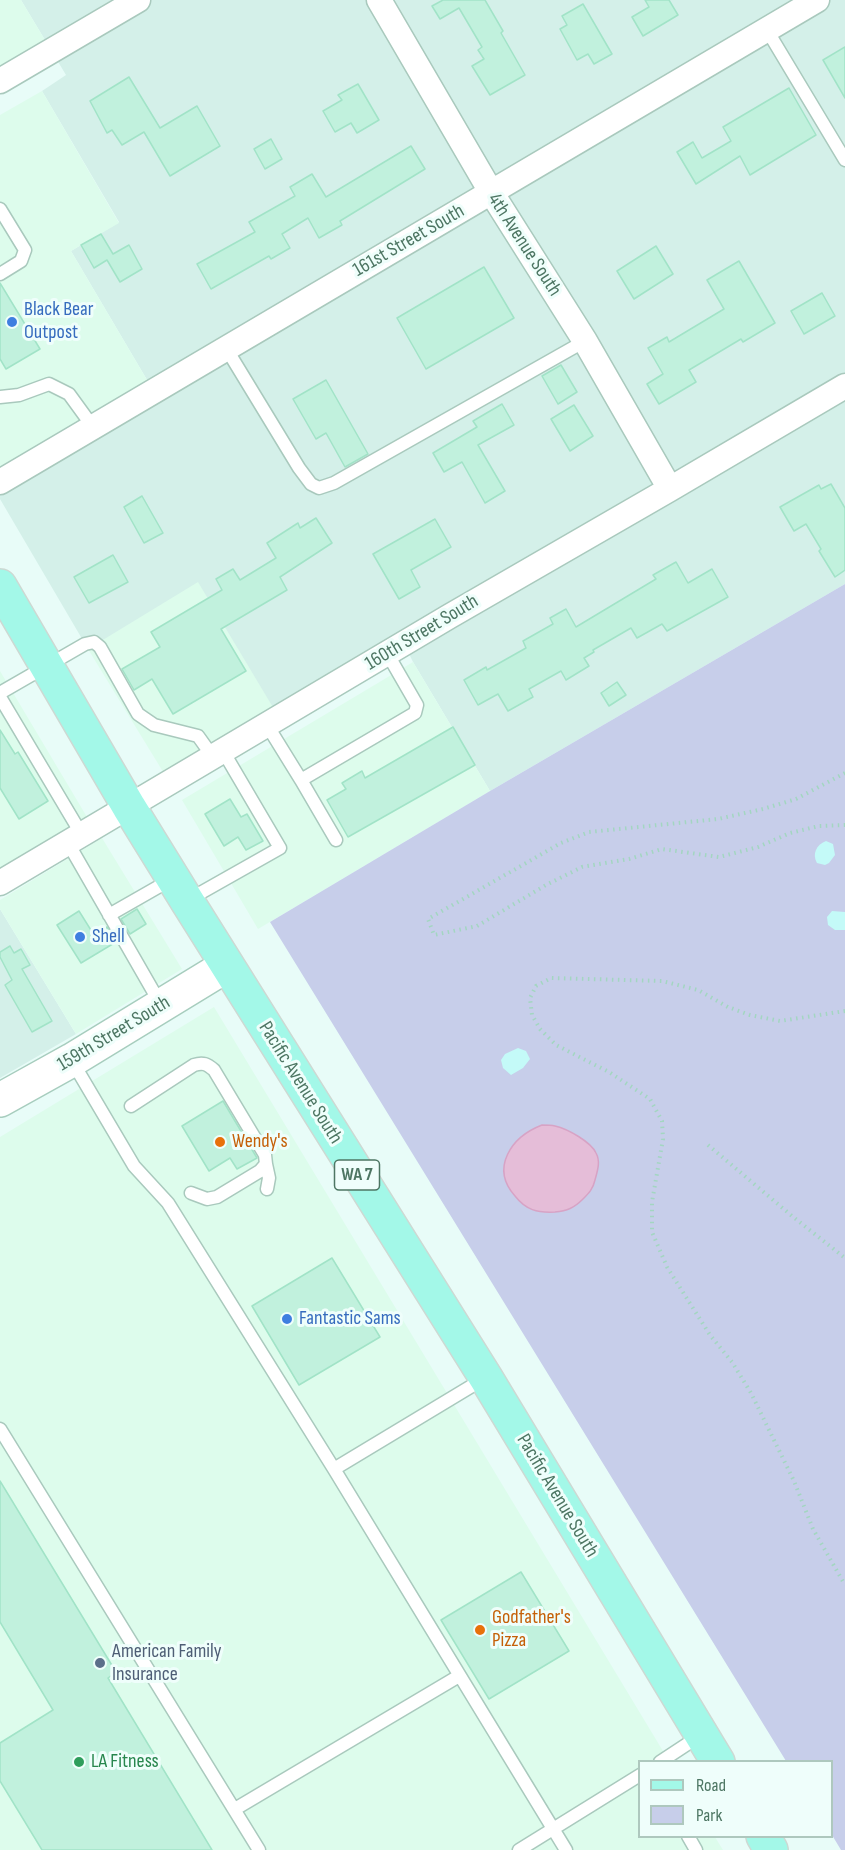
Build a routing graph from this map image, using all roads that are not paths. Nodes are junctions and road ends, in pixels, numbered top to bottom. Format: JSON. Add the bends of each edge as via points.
{"nodes":[{"id":1,"x":138,"y":0,"type":"edge"},
{"id":2,"x":379,"y":0,"type":"edge"},
{"id":3,"x":817,"y":0,"type":"edge"},
{"id":4,"x":766,"y":30,"type":"junction"},
{"id":5,"x":0,"y":81,"type":"edge"},
{"id":6,"x":845,"y":160,"type":"edge"},
{"id":7,"x":490,"y":192,"type":"junction"},
{"id":8,"x":0,"y":209,"type":"edge"},
{"id":9,"x":0,"y":274,"type":"edge"},
{"id":10,"x":585,"y":340,"type":"junction"},
{"id":11,"x":226,"y":348,"type":"junction"},
{"id":12,"x":845,"y":386,"type":"edge"},
{"id":13,"x":0,"y":397,"type":"edge"},
{"id":14,"x":93,"y":427,"type":"junction"},
{"id":15,"x":0,"y":482,"type":"edge"},
{"id":16,"x":670,"y":489,"type":"junction"},
{"id":17,"x":0,"y":586,"type":"edge"},
{"id":18,"x":387,"y":653,"type":"junction"},
{"id":19,"x":48,"y":666,"type":"junction"},
{"id":20,"x":0,"y":695,"type":"edge"},
{"id":21,"x":267,"y":725,"type":"junction"},
{"id":22,"x":218,"y":754,"type":"junction"},
{"id":23,"x":301,"y":780,"type":"junction"},
{"id":24,"x":129,"y":807,"type":"junction"},
{"id":25,"x":75,"y":839,"type":"junction"},
{"id":26,"x":336,"y":840,"type":"dead end"},
{"id":27,"x":0,"y":883,"type":"edge"},
{"id":28,"x":180,"y":890,"type":"junction"},
{"id":29,"x":109,"y":915,"type":"junction"},
{"id":30,"x":226,"y":966,"type":"junction"},
{"id":31,"x":161,"y":1006,"type":"junction"},
{"id":32,"x":72,"y":1060,"type":"junction"},
{"id":33,"x":0,"y":1100,"type":"edge"},
{"id":34,"x":131,"y":1106,"type":"dead end"},
{"id":35,"x":266,"y":1164,"type":"junction"},
{"id":36,"x":267,"y":1189,"type":"dead end"},
{"id":37,"x":191,"y":1192,"type":"dead end"},
{"id":38,"x":486,"y":1378,"type":"junction"},
{"id":39,"x":0,"y":1429,"type":"edge"},
{"id":40,"x":334,"y":1469,"type":"junction"},
{"id":41,"x":459,"y":1676,"type":"junction"},
{"id":42,"x":710,"y":1748,"type":"edge"},
{"id":43,"x":664,"y":1760,"type":"edge"},
{"id":44,"x":638,"y":1776,"type":"edge"},
{"id":45,"x":236,"y":1809,"type":"junction"},
{"id":46,"x":554,"y":1830,"type":"junction"},
{"id":47,"x":259,"y":1850,"type":"edge"},
{"id":48,"x":519,"y":1850,"type":"edge"},
{"id":49,"x":566,"y":1850,"type":"edge"}],
"edges":[{"from":1,"to":5,"type":"street"},
{"from":2,"to":7,"type":"street","name":"4th Avenue South"},
{"from":3,"to":4,"type":"street","name":"161st Street South"},
{"from":4,"to":6,"type":"lane"},
{"from":4,"to":7,"type":"street","name":"161st Street South"},
{"from":7,"to":10,"type":"street","name":"4th Avenue South"},
{"from":7,"to":11,"type":"street","name":"161st Street South"},
{"from":8,"to":9,"type":"lane","via":[[25,250],[21,261]]},
{"from":10,"to":11,"type":"lane","via":[[319,488],[299,468]]},
{"from":10,"to":16,"type":"street","name":"4th Avenue South"},
{"from":11,"to":14,"type":"street","name":"161st Street South"},
{"from":12,"to":16,"type":"street","name":"160th Street South"},
{"from":13,"to":14,"type":"lane","via":[[49,384],[69,394]]},
{"from":14,"to":15,"type":"street","name":"161st Street South"},
{"from":16,"to":18,"type":"street","name":"160th Street South"},
{"from":17,"to":19,"type":"main road","name":"Pacific Avenue South","number":"WA 7"},
{"from":18,"to":21,"type":"street","name":"160th Street South"},
{"from":18,"to":23,"type":"lane","via":[[417,705],[415,712]]},
{"from":19,"to":20,"type":"lane"},
{"from":19,"to":22,"type":"lane","via":[[94,642],[138,714],[154,725],[198,736]]},
{"from":19,"to":24,"type":"main road","name":"Pacific Avenue South","number":"WA 7"},
{"from":20,"to":25,"type":"lane"},
{"from":21,"to":22,"type":"street","name":"160th Street South"},
{"from":21,"to":23,"type":"lane"},
{"from":22,"to":24,"type":"street","name":"160th Street South"},
{"from":22,"to":28,"type":"lane","via":[[280,848]]},
{"from":23,"to":26,"type":"lane"},
{"from":24,"to":25,"type":"street","name":"160th Street South"},
{"from":24,"to":28,"type":"main road","name":"Pacific Avenue South","number":"WA 7"},
{"from":25,"to":27,"type":"street","name":"160th Street South"},
{"from":25,"to":29,"type":"lane"},
{"from":28,"to":29,"type":"lane"},
{"from":28,"to":30,"type":"main road","name":"Pacific Avenue South","number":"WA 7"},
{"from":29,"to":31,"type":"lane"},
{"from":30,"to":31,"type":"street","name":"159th Street South"},
{"from":30,"to":38,"type":"main road","name":"Pacific Avenue South","number":"WA 7"},
{"from":31,"to":32,"type":"street","name":"159th Street South"},
{"from":32,"to":33,"type":"street","name":"159th Street South"},
{"from":32,"to":40,"type":"lane","via":[[134,1166],[168,1203]]},
{"from":34,"to":35,"type":"lane","via":[[194,1065],[207,1064],[265,1155]]},
{"from":35,"to":36,"type":"lane"},
{"from":35,"to":37,"type":"lane","via":[[217,1197],[207,1199]]},
{"from":38,"to":40,"type":"lane"},
{"from":38,"to":42,"type":"main road","name":"Pacific Avenue South","number":"WA 7"},
{"from":39,"to":45,"type":"lane"},
{"from":40,"to":41,"type":"lane"},
{"from":41,"to":45,"type":"lane"},
{"from":41,"to":46,"type":"lane"},
{"from":42,"to":43,"type":"lane"},
{"from":44,"to":46,"type":"lane"},
{"from":45,"to":47,"type":"lane"},
{"from":46,"to":48,"type":"lane"},
{"from":46,"to":49,"type":"lane"}]}
